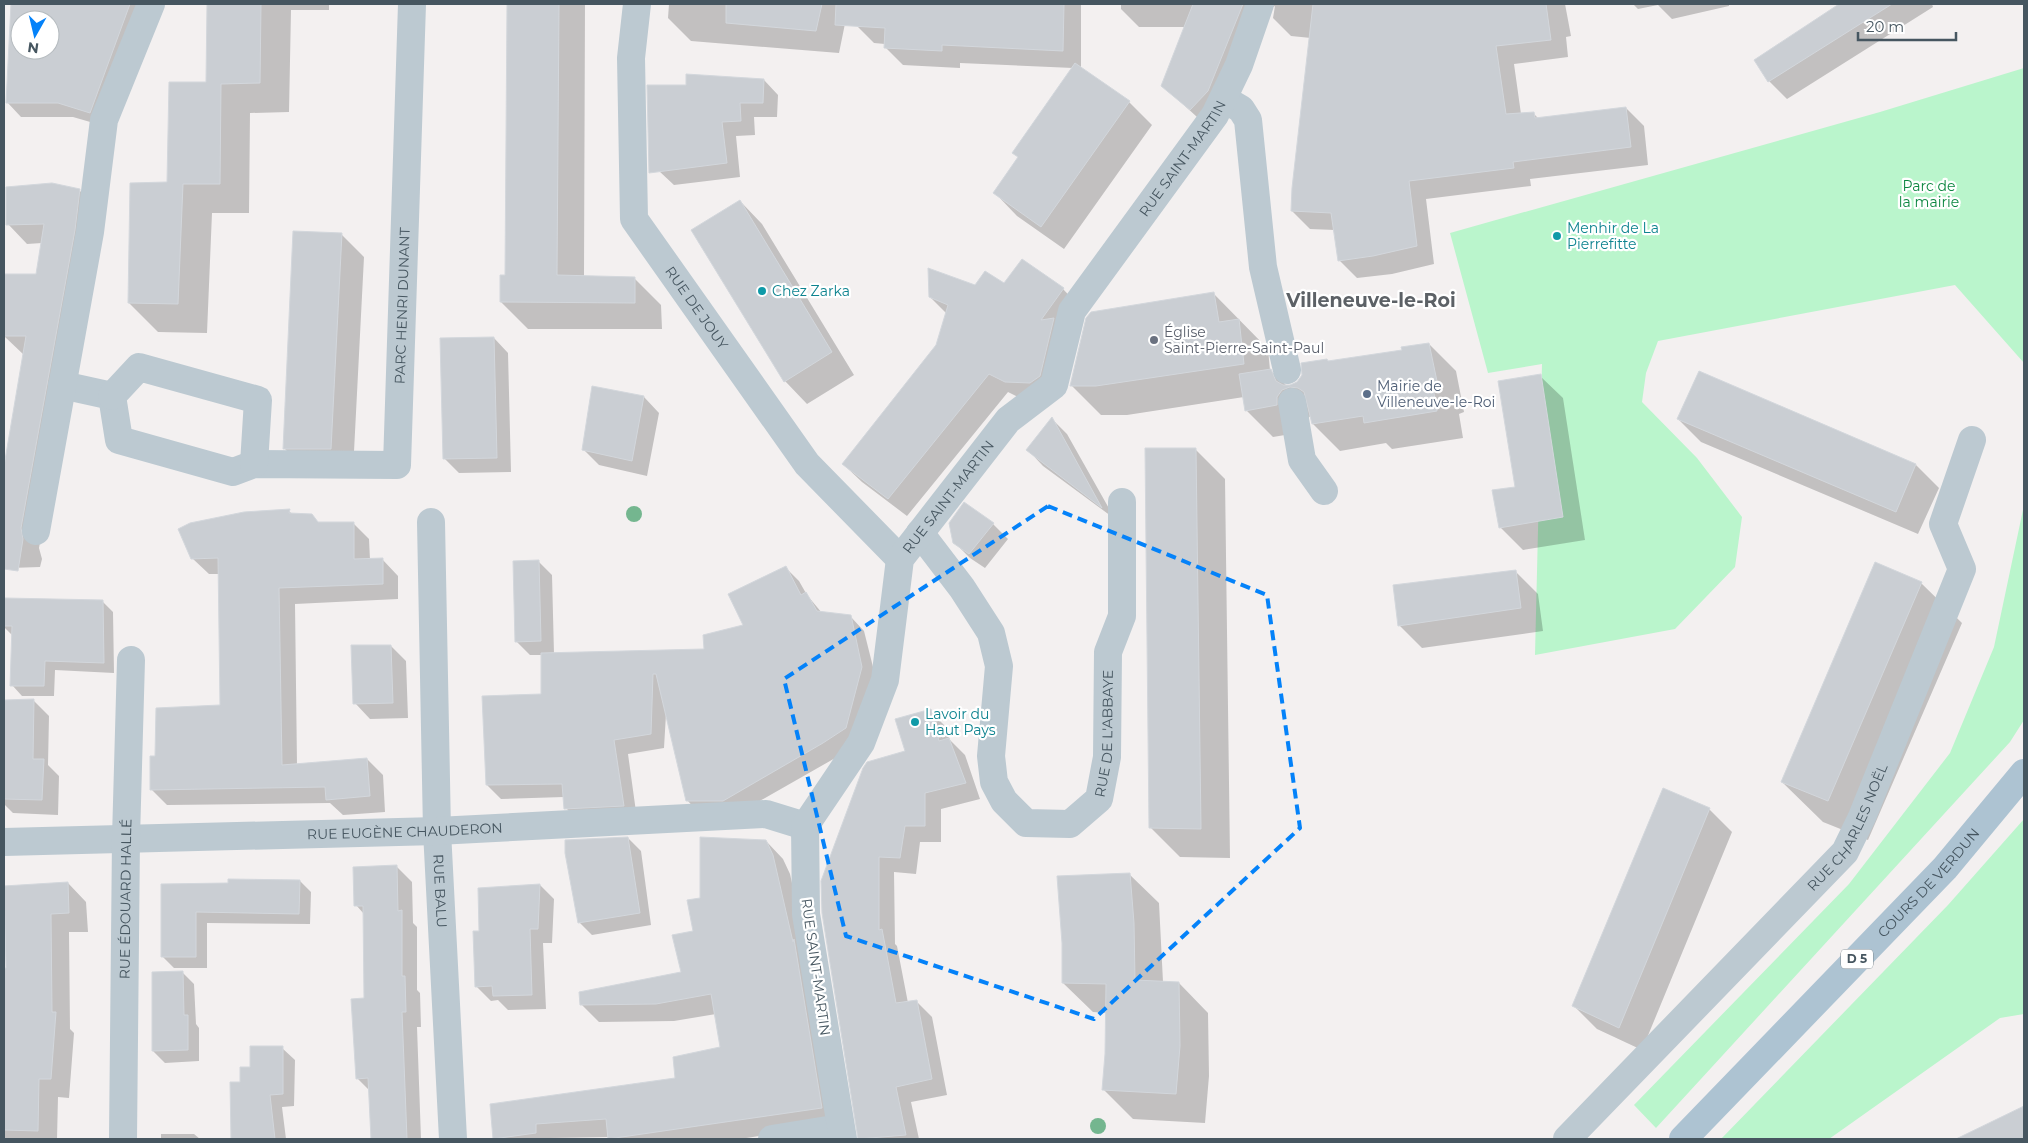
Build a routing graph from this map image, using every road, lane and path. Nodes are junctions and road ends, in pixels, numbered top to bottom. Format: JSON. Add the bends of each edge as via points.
{"nodes":[{"id":1,"x":151,"y":4,"type":"edge"},
{"id":2,"x":412,"y":4,"type":"edge"},
{"id":3,"x":637,"y":4,"type":"edge"},
{"id":4,"x":1260,"y":4,"type":"edge"},
{"id":5,"x":1224,"y":99,"type":"junction"},
{"id":6,"x":1287,"y":370,"type":"dead end"},
{"id":7,"x":62,"y":384,"type":"junction"},
{"id":8,"x":112,"y":396,"type":"junction"},
{"id":9,"x":1292,"y":402,"type":"dead end"},
{"id":10,"x":1972,"y":440,"type":"dead end"},
{"id":11,"x":254,"y":464,"type":"junction"},
{"id":12,"x":1324,"y":491,"type":"dead end"},
{"id":13,"x":1122,"y":502,"type":"dead end"},
{"id":14,"x":431,"y":522,"type":"dead end"},
{"id":15,"x":36,"y":531,"type":"dead end"},
{"id":16,"x":920,"y":533,"type":"junction"},
{"id":17,"x":900,"y":559,"type":"junction"},
{"id":18,"x":131,"y":660,"type":"dead end"},
{"id":19,"x":2024,"y":773,"type":"edge"},
{"id":20,"x":805,"y":826,"type":"junction"},
{"id":21,"x":437,"y":831,"type":"junction"},
{"id":22,"x":126,"y":838,"type":"junction"},
{"id":23,"x":4,"y":842,"type":"edge"},
{"id":24,"x":842,"y":1134,"type":"edge"},
{"id":25,"x":123,"y":1139,"type":"edge"},
{"id":26,"x":452,"y":1139,"type":"edge"},
{"id":27,"x":772,"y":1139,"type":"edge"},
{"id":28,"x":1568,"y":1139,"type":"edge"},
{"id":29,"x":1683,"y":1139,"type":"edge"}],
"edges":[{"from":1,"to":7,"type":"street","via":[[104,120],[90,232]]},
{"from":2,"to":11,"type":"street","name":"PARC HENRI DUNANT","via":[[397,465]]},
{"from":3,"to":17,"type":"street","name":"RUE DE JOUY","via":[[631,58],[634,219],[807,464]]},
{"from":4,"to":5,"type":"street","name":"RUE SAINT-MARTIN"},
{"from":5,"to":6,"type":"street","via":[[1241,109],[1248,120],[1263,267]]},
{"from":5,"to":16,"type":"street","name":"RUE SAINT-MARTIN","via":[[1072,310],[1054,385],[1008,420]]},
{"from":7,"to":8,"type":"street"},
{"from":7,"to":15,"type":"street"},
{"from":8,"to":11,"type":"street","name":"PARC HENRI DUNANT","via":[[119,440],[233,472]]},
{"from":8,"to":11,"type":"street","via":[[139,367],[258,400]]},
{"from":9,"to":12,"type":"street","via":[[1302,460]]},
{"from":10,"to":28,"type":"street","name":"RUE CHARLES NOËL","via":[[1942,524],[1962,569],[1845,852]]},
{"from":13,"to":16,"type":"street","name":"RUE DE L'ABBAYE","via":[[1122,616],[1108,652],[1107,757],[1099,799],[1070,824],[1026,823],[1004,801],[997,788],[991,756],[999,666],[992,633]]},
{"from":14,"to":21,"type":"street","name":"RUE BALU"},
{"from":16,"to":17,"type":"street","name":"RUE SAINT-MARTIN"},
{"from":17,"to":20,"type":"street","name":"RUE SAINT-MARTIN","via":[[884,680],[861,743]]},
{"from":18,"to":22,"type":"street","name":"RUE ÉDOUARD HALLÉ"},
{"from":19,"to":29,"type":"main road","name":"COURS DE VERDUN","number":"D 5","via":[[1946,868]]},
{"from":20,"to":21,"type":"street","name":"RUE EUGÈNE CHAUDERON","via":[[766,814]]},
{"from":20,"to":24,"type":"street","name":"RUE SAINT-MARTIN","via":[[806,914]]},
{"from":21,"to":22,"type":"street","name":"RUE EUGÈNE CHAUDERON"},
{"from":21,"to":26,"type":"street","name":"RUE BALU"},
{"from":22,"to":23,"type":"street","name":"RUE EUGÈNE CHAUDERON"},
{"from":22,"to":25,"type":"street","name":"RUE ÉDOUARD HALLÉ"},
{"from":24,"to":27,"type":"street"}]}
